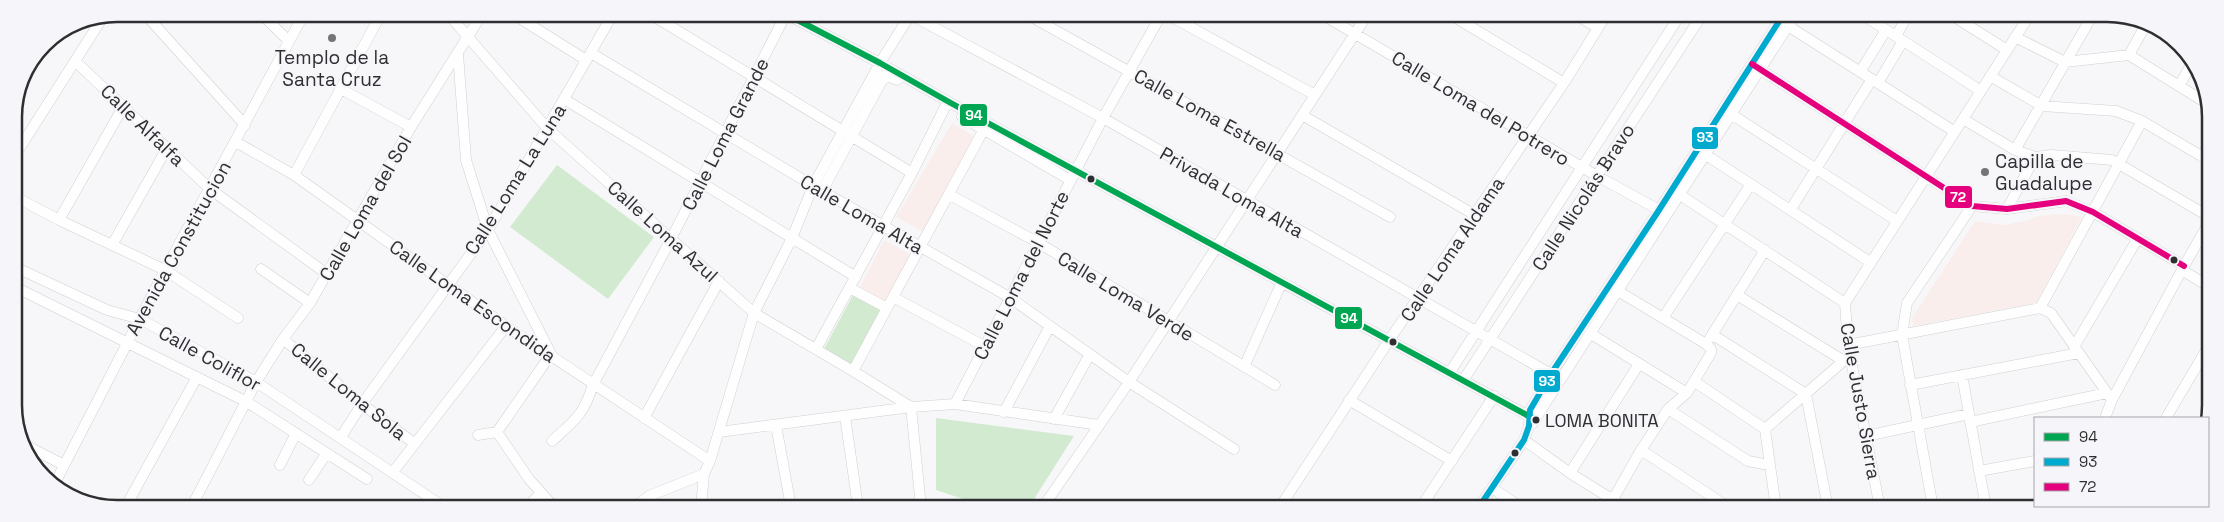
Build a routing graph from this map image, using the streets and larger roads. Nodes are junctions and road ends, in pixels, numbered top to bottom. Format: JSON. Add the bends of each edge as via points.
{"nodes":[{"id":1,"x":1156,"y":22,"type":"edge"},
{"id":2,"x":1182,"y":22,"type":"edge"},
{"id":3,"x":1335,"y":22,"type":"edge"},
{"id":4,"x":1362,"y":22,"type":"edge"},
{"id":5,"x":1464,"y":22,"type":"edge"},
{"id":6,"x":1588,"y":22,"type":"edge"},
{"id":7,"x":1602,"y":22,"type":"edge"},
{"id":8,"x":1675,"y":22,"type":"edge"},
{"id":9,"x":1697,"y":22,"type":"edge"},
{"id":10,"x":1779,"y":22,"type":"edge"},
{"id":11,"x":1790,"y":22,"type":"edge"},
{"id":12,"x":1873,"y":22,"type":"edge"},
{"id":13,"x":1906,"y":22,"type":"edge"},
{"id":14,"x":1969,"y":22,"type":"edge"},
{"id":15,"x":2025,"y":22,"type":"edge"},
{"id":16,"x":2088,"y":22,"type":"edge"},
{"id":17,"x":153,"y":23,"type":"edge"},
{"id":18,"x":270,"y":23,"type":"edge"},
{"id":19,"x":299,"y":23,"type":"edge"},
{"id":20,"x":376,"y":23,"type":"edge"},
{"id":21,"x":455,"y":23,"type":"edge"},
{"id":22,"x":477,"y":23,"type":"edge"},
{"id":23,"x":529,"y":23,"type":"edge"},
{"id":24,"x":608,"y":23,"type":"edge"},
{"id":25,"x":664,"y":23,"type":"edge"},
{"id":26,"x":782,"y":23,"type":"edge"},
{"id":27,"x":803,"y":23,"type":"edge"},
{"id":28,"x":905,"y":23,"type":"edge"},
{"id":29,"x":926,"y":23,"type":"edge"},
{"id":30,"x":1042,"y":23,"type":"edge"},
{"id":31,"x":98,"y":24,"type":"edge"},
{"id":32,"x":1788,"y":26,"type":"junction"},
{"id":33,"x":1598,"y":28,"type":"junction"},
{"id":34,"x":1886,"y":30,"type":"junction"},
{"id":35,"x":2143,"y":30,"type":"edge"},
{"id":36,"x":1355,"y":34,"type":"junction"},
{"id":37,"x":2016,"y":37,"type":"junction"},
{"id":38,"x":468,"y":38,"type":"junction"},
{"id":39,"x":1900,"y":39,"type":"junction"},
{"id":40,"x":289,"y":41,"type":"junction"},
{"id":41,"x":2007,"y":50,"type":"junction"},
{"id":42,"x":458,"y":54,"type":"junction"},
{"id":43,"x":2129,"y":55,"type":"junction"},
{"id":44,"x":589,"y":56,"type":"junction"},
{"id":45,"x":75,"y":61,"type":"junction"},
{"id":46,"x":2065,"y":62,"type":"junction"},
{"id":47,"x":880,"y":63,"type":"junction"},
{"id":48,"x":1756,"y":67,"type":"junction"},
{"id":49,"x":2189,"y":69,"type":"edge"},
{"id":50,"x":1129,"y":70,"type":"junction"},
{"id":51,"x":1860,"y":72,"type":"junction"},
{"id":52,"x":1990,"y":76,"type":"junction"},
{"id":53,"x":754,"y":77,"type":"junction"},
{"id":54,"x":1875,"y":81,"type":"junction"},
{"id":55,"x":1564,"y":83,"type":"junction"},
{"id":56,"x":2179,"y":86,"type":"junction"},
{"id":57,"x":341,"y":89,"type":"junction"},
{"id":58,"x":1980,"y":91,"type":"junction"},
{"id":59,"x":1315,"y":95,"type":"junction"},
{"id":60,"x":564,"y":99,"type":"junction"},
{"id":61,"x":2200,"y":99,"type":"edge"},
{"id":62,"x":2042,"y":106,"type":"junction"},
{"id":63,"x":123,"y":107,"type":"junction"},
{"id":64,"x":945,"y":107,"type":"junction"},
{"id":65,"x":1731,"y":114,"type":"junction"},
{"id":66,"x":1302,"y":115,"type":"junction"},
{"id":67,"x":1103,"y":118,"type":"junction"},
{"id":68,"x":1963,"y":119,"type":"junction"},
{"id":69,"x":2142,"y":121,"type":"junction"},
{"id":70,"x":1844,"y":123,"type":"junction"},
{"id":71,"x":244,"y":125,"type":"junction"},
{"id":72,"x":411,"y":127,"type":"junction"},
{"id":73,"x":547,"y":128,"type":"junction"},
{"id":74,"x":984,"y":129,"type":"junction"},
{"id":75,"x":842,"y":132,"type":"junction"},
{"id":76,"x":1954,"y":132,"type":"junction"},
{"id":77,"x":725,"y":134,"type":"junction"},
{"id":78,"x":1529,"y":136,"type":"junction"},
{"id":79,"x":852,"y":137,"type":"junction"},
{"id":80,"x":236,"y":142,"type":"junction"},
{"id":81,"x":23,"y":143,"type":"edge"},
{"id":82,"x":167,"y":148,"type":"junction"},
{"id":83,"x":2015,"y":150,"type":"junction"},
{"id":84,"x":1277,"y":153,"type":"junction"},
{"id":85,"x":1706,"y":154,"type":"junction"},
{"id":86,"x":2202,"y":156,"type":"edge"},
{"id":87,"x":2035,"y":157,"type":"junction"},
{"id":88,"x":2119,"y":164,"type":"junction"},
{"id":89,"x":1582,"y":168,"type":"junction"},
{"id":90,"x":1816,"y":169,"type":"junction"},
{"id":91,"x":1076,"y":170,"type":"junction"},
{"id":92,"x":912,"y":173,"type":"junction"},
{"id":93,"x":294,"y":175,"type":"junction"},
{"id":94,"x":1597,"y":176,"type":"junction"},
{"id":95,"x":1926,"y":176,"type":"junction"},
{"id":96,"x":1070,"y":180,"type":"junction"},
{"id":97,"x":700,"y":182,"type":"junction"},
{"id":98,"x":1750,"y":184,"type":"junction"},
{"id":99,"x":210,"y":189,"type":"junction"},
{"id":100,"x":817,"y":189,"type":"junction"},
{"id":101,"x":950,"y":195,"type":"junction"},
{"id":102,"x":1680,"y":195,"type":"junction"},
{"id":103,"x":1248,"y":200,"type":"junction"},
{"id":104,"x":23,"y":201,"type":"edge"},
{"id":105,"x":1972,"y":206,"type":"junction"},
{"id":106,"x":1791,"y":209,"type":"junction"},
{"id":107,"x":2007,"y":210,"type":"junction"},
{"id":108,"x":1663,"y":212,"type":"junction"},
{"id":109,"x":2093,"y":212,"type":"junction"},
{"id":110,"x":2202,"y":212,"type":"edge"},
{"id":111,"x":1475,"y":215,"type":"junction"},
{"id":112,"x":1390,"y":217,"type":"dead end"},
{"id":113,"x":59,"y":220,"type":"junction"},
{"id":114,"x":357,"y":220,"type":"junction"},
{"id":115,"x":1897,"y":221,"type":"junction"},
{"id":116,"x":1724,"y":224,"type":"junction"},
{"id":117,"x":882,"y":227,"type":"junction"},
{"id":118,"x":488,"y":230,"type":"junction"},
{"id":119,"x":2202,"y":234,"type":"edge"},
{"id":120,"x":792,"y":238,"type":"junction"},
{"id":121,"x":2138,"y":238,"type":"junction"},
{"id":122,"x":671,"y":239,"type":"junction"},
{"id":123,"x":1037,"y":242,"type":"junction"},
{"id":124,"x":112,"y":245,"type":"junction"},
{"id":125,"x":1218,"y":246,"type":"junction"},
{"id":126,"x":920,"y":248,"type":"junction"},
{"id":127,"x":1765,"y":250,"type":"junction"},
{"id":128,"x":1870,"y":262,"type":"junction"},
{"id":129,"x":2182,"y":268,"type":"junction"},
{"id":130,"x":261,"y":269,"type":"dead end"},
{"id":131,"x":22,"y":270,"type":"edge"},
{"id":132,"x":164,"y":270,"type":"junction"},
{"id":133,"x":327,"y":274,"type":"junction"},
{"id":134,"x":856,"y":277,"type":"junction"},
{"id":135,"x":718,"y":281,"type":"junction"},
{"id":136,"x":1282,"y":282,"type":"junction"},
{"id":137,"x":2202,"y":282,"type":"edge"},
{"id":138,"x":447,"y":284,"type":"junction"},
{"id":139,"x":850,"y":288,"type":"junction"},
{"id":140,"x":22,"y":291,"type":"edge"},
{"id":141,"x":1618,"y":291,"type":"junction"},
{"id":142,"x":1737,"y":295,"type":"junction"},
{"id":143,"x":893,"y":297,"type":"junction"},
{"id":144,"x":1009,"y":298,"type":"junction"},
{"id":145,"x":1418,"y":299,"type":"junction"},
{"id":146,"x":310,"y":303,"type":"junction"},
{"id":147,"x":1845,"y":303,"type":"junction"},
{"id":148,"x":887,"y":308,"type":"junction"},
{"id":149,"x":2044,"y":309,"type":"junction"},
{"id":150,"x":754,"y":313,"type":"junction"},
{"id":151,"x":238,"y":318,"type":"dead end"},
{"id":152,"x":1663,"y":318,"type":"junction"},
{"id":153,"x":140,"y":319,"type":"junction"},
{"id":154,"x":1167,"y":322,"type":"junction"},
{"id":155,"x":506,"y":326,"type":"junction"},
{"id":156,"x":1050,"y":326,"type":"junction"},
{"id":157,"x":1476,"y":331,"type":"junction"},
{"id":158,"x":1591,"y":334,"type":"junction"},
{"id":159,"x":1713,"y":334,"type":"junction"},
{"id":160,"x":1902,"y":334,"type":"junction"},
{"id":161,"x":283,"y":339,"type":"junction"},
{"id":162,"x":1390,"y":339,"type":"junction"},
{"id":163,"x":1490,"y":339,"type":"junction"},
{"id":164,"x":127,"y":341,"type":"junction"},
{"id":165,"x":984,"y":346,"type":"junction"},
{"id":166,"x":1709,"y":347,"type":"junction"},
{"id":167,"x":816,"y":349,"type":"junction"},
{"id":168,"x":2076,"y":350,"type":"junction"},
{"id":169,"x":551,"y":354,"type":"junction"},
{"id":170,"x":1090,"y":354,"type":"junction"},
{"id":171,"x":1847,"y":354,"type":"junction"},
{"id":172,"x":2202,"y":357,"type":"edge"},
{"id":173,"x":1639,"y":364,"type":"junction"},
{"id":174,"x":1244,"y":367,"type":"junction"},
{"id":175,"x":854,"y":371,"type":"junction"},
{"id":176,"x":1450,"y":372,"type":"junction"},
{"id":177,"x":1551,"y":374,"type":"junction"},
{"id":178,"x":1962,"y":375,"type":"junction"},
{"id":179,"x":197,"y":377,"type":"junction"},
{"id":180,"x":1464,"y":379,"type":"junction"},
{"id":181,"x":256,"y":382,"type":"junction"},
{"id":182,"x":1129,"y":382,"type":"junction"},
{"id":183,"x":1695,"y":382,"type":"junction"},
{"id":184,"x":592,"y":385,"type":"junction"},
{"id":185,"x":1275,"y":385,"type":"dead end"},
{"id":186,"x":1910,"y":385,"type":"junction"},
{"id":187,"x":1687,"y":393,"type":"junction"},
{"id":188,"x":1806,"y":394,"type":"junction"},
{"id":189,"x":1494,"y":396,"type":"junction"},
{"id":190,"x":2110,"y":396,"type":"junction"},
{"id":191,"x":1350,"y":400,"type":"junction"},
{"id":192,"x":248,"y":402,"type":"junction"},
{"id":193,"x":362,"y":404,"type":"junction"},
{"id":194,"x":955,"y":404,"type":"junction"},
{"id":195,"x":911,"y":407,"type":"junction"},
{"id":196,"x":1668,"y":409,"type":"junction"},
{"id":197,"x":1004,"y":412,"type":"junction"},
{"id":198,"x":845,"y":416,"type":"junction"},
{"id":199,"x":2105,"y":417,"type":"edge"},
{"id":200,"x":2167,"y":417,"type":"edge"},
{"id":201,"x":644,"y":418,"type":"junction"},
{"id":202,"x":1970,"y":418,"type":"junction"},
{"id":203,"x":1054,"y":419,"type":"junction"},
{"id":204,"x":1532,"y":421,"type":"junction"},
{"id":205,"x":776,"y":425,"type":"junction"},
{"id":206,"x":1099,"y":425,"type":"junction"},
{"id":207,"x":1917,"y":425,"type":"junction"},
{"id":208,"x":1765,"y":429,"type":"junction"},
{"id":209,"x":497,"y":432,"type":"junction"},
{"id":210,"x":718,"y":432,"type":"junction"},
{"id":211,"x":296,"y":433,"type":"junction"},
{"id":212,"x":478,"y":435,"type":"dead end"},
{"id":213,"x":1866,"y":436,"type":"junction"},
{"id":214,"x":341,"y":437,"type":"junction"},
{"id":215,"x":1524,"y":440,"type":"junction"},
{"id":216,"x":552,"y":441,"type":"dead end"},
{"id":217,"x":414,"y":444,"type":"junction"},
{"id":218,"x":34,"y":450,"type":"edge"},
{"id":219,"x":1234,"y":450,"type":"dead end"},
{"id":220,"x":1641,"y":450,"type":"junction"},
{"id":221,"x":326,"y":454,"type":"junction"},
{"id":222,"x":710,"y":461,"type":"junction"},
{"id":223,"x":1452,"y":461,"type":"junction"},
{"id":224,"x":2034,"y":461,"type":"edge"},
{"id":225,"x":64,"y":465,"type":"junction"},
{"id":226,"x":280,"y":465,"type":"dead end"},
{"id":227,"x":1768,"y":465,"type":"junction"},
{"id":228,"x":1979,"y":471,"type":"junction"},
{"id":229,"x":393,"y":472,"type":"junction"},
{"id":230,"x":1570,"y":473,"type":"junction"},
{"id":231,"x":704,"y":474,"type":"junction"},
{"id":232,"x":58,"y":478,"type":"edge"},
{"id":233,"x":367,"y":479,"type":"dead end"},
{"id":234,"x":309,"y":480,"type":"dead end"},
{"id":235,"x":1492,"y":488,"type":"junction"},
{"id":236,"x":541,"y":493,"type":"junction"},
{"id":237,"x":1285,"y":499,"type":"edge"},
{"id":238,"x":1427,"y":499,"type":"edge"},
{"id":239,"x":1485,"y":499,"type":"edge"},
{"id":240,"x":1509,"y":499,"type":"edge"},
{"id":241,"x":1604,"y":499,"type":"edge"},
{"id":242,"x":1613,"y":499,"type":"edge"},
{"id":243,"x":1716,"y":499,"type":"edge"},
{"id":244,"x":1774,"y":499,"type":"edge"},
{"id":245,"x":1826,"y":499,"type":"edge"},
{"id":246,"x":1878,"y":499,"type":"edge"},
{"id":247,"x":1931,"y":499,"type":"edge"},
{"id":248,"x":1984,"y":499,"type":"edge"},
{"id":249,"x":129,"y":500,"type":"edge"},
{"id":250,"x":195,"y":500,"type":"edge"},
{"id":251,"x":434,"y":500,"type":"edge"},
{"id":252,"x":534,"y":500,"type":"edge"},
{"id":253,"x":547,"y":500,"type":"edge"},
{"id":254,"x":644,"y":500,"type":"edge"},
{"id":255,"x":703,"y":500,"type":"edge"},
{"id":256,"x":790,"y":500,"type":"edge"},
{"id":257,"x":857,"y":500,"type":"edge"},
{"id":258,"x":919,"y":500,"type":"edge"},
{"id":259,"x":1048,"y":500,"type":"edge"}],
"edges":[{"from":1,"to":50,"type":"street","name":"Calle Loma del Norte"},
{"from":2,"to":59,"type":"street"},
{"from":3,"to":36,"type":"street","name":"Calle Loma del Potrero"},
{"from":4,"to":36,"type":"street"},
{"from":5,"to":55,"type":"street"},
{"from":6,"to":33,"type":"street"},
{"from":7,"to":33,"type":"street","name":"Calle Loma Aldama"},
{"from":8,"to":89,"type":"street","name":"Calle Nicolás Bravo"},
{"from":9,"to":94,"type":"street","name":"Calle Nicolás Bravo"},
{"from":10,"to":48,"type":"street"},
{"from":11,"to":32,"type":"street"},
{"from":12,"to":34,"type":"street"},
{"from":13,"to":39,"type":"street"},
{"from":14,"to":41,"type":"street"},
{"from":15,"to":37,"type":"street","name":"Calle Justo Sierra"},
{"from":16,"to":46,"type":"street"},
{"from":17,"to":71,"type":"street"},
{"from":18,"to":40,"type":"street"},
{"from":19,"to":40,"type":"street","name":"Avenida Constitucion"},
{"from":20,"to":57,"type":"street"},
{"from":21,"to":38,"type":"street","name":"Calle Loma Azul"},
{"from":22,"to":38,"type":"street","name":"Calle Loma del Sol"},
{"from":23,"to":44,"type":"street","name":"Calle Loma Alta"},
{"from":24,"to":44,"type":"street","name":"Calle Loma La Luna"},
{"from":25,"to":53,"type":"street"},
{"from":26,"to":53,"type":"street","name":"Calle Loma Grande"},
{"from":27,"to":47,"type":"street"},
{"from":28,"to":47,"type":"street"},
{"from":29,"to":67,"type":"street","name":"Privada Loma Alta"},
{"from":30,"to":50,"type":"street","name":"Calle Loma Estrella"},
{"from":31,"to":45,"type":"street"},
{"from":32,"to":48,"type":"street"},
{"from":32,"to":51,"type":"street"},
{"from":33,"to":55,"type":"street","name":"Calle Loma Aldama"},
{"from":34,"to":39,"type":"street"},
{"from":34,"to":51,"type":"street"},
{"from":35,"to":43,"type":"street"},
{"from":36,"to":59,"type":"street"},
{"from":36,"to":78,"type":"street","name":"Calle Loma del Potrero"},
{"from":37,"to":41,"type":"street","name":"Calle Justo Sierra"},
{"from":37,"to":46,"type":"street"},
{"from":38,"to":42,"type":"street","name":"Calle Loma del Sol"},
{"from":38,"to":73,"type":"street","name":"Calle Loma Azul"},
{"from":39,"to":54,"type":"street"},
{"from":39,"to":58,"type":"street"},
{"from":40,"to":71,"type":"street","name":"Avenida Constitucion"},
{"from":41,"to":52,"type":"street","name":"Calle Justo Sierra"},
{"from":42,"to":72,"type":"street","name":"Calle Loma del Sol"},
{"from":42,"to":118,"type":"street","via":[[466,160]]},
{"from":43,"to":46,"type":"street"},
{"from":43,"to":56,"type":"street"},
{"from":44,"to":60,"type":"street","name":"Calle Loma La Luna"},
{"from":44,"to":77,"type":"street","name":"Calle Loma Alta"},
{"from":45,"to":63,"type":"street","name":"Calle Alfalfa"},
{"from":45,"to":81,"type":"street"},
{"from":46,"to":62,"type":"street"},
{"from":47,"to":75,"type":"street"},
{"from":47,"to":91,"type":"street"},
{"from":48,"to":65,"type":"street"},
{"from":48,"to":70,"type":"street"},
{"from":48,"to":108,"type":"street"},
{"from":49,"to":56,"type":"street"},
{"from":50,"to":67,"type":"street","name":"Calle Loma del Norte"},
{"from":50,"to":84,"type":"street","name":"Calle Loma Estrella"},
{"from":51,"to":54,"type":"street"},
{"from":52,"to":58,"type":"street","name":"Calle Justo Sierra"},
{"from":52,"to":62,"type":"street"},
{"from":53,"to":75,"type":"street"},
{"from":53,"to":77,"type":"street","name":"Calle Loma Grande"},
{"from":54,"to":70,"type":"street"},
{"from":54,"to":76,"type":"street"},
{"from":55,"to":78,"type":"street","name":"Calle Loma Aldama"},
{"from":56,"to":61,"type":"street"},
{"from":57,"to":72,"type":"street"},
{"from":57,"to":93,"type":"street"},
{"from":58,"to":68,"type":"street","name":"Calle Justo Sierra"},
{"from":59,"to":66,"type":"street"},
{"from":60,"to":73,"type":"street","name":"Calle Loma La Luna"},
{"from":60,"to":97,"type":"street"},
{"from":62,"to":69,"type":"street","via":[[2116,111]]},
{"from":62,"to":83,"type":"street"},
{"from":63,"to":82,"type":"street","name":"Calle Alfalfa"},
{"from":63,"to":113,"type":"street"},
{"from":64,"to":74,"type":"street"},
{"from":64,"to":79,"type":"street","via":[[885,75]]},
{"from":64,"to":92,"type":"street"},
{"from":65,"to":85,"type":"street"},
{"from":65,"to":90,"type":"street"},
{"from":66,"to":84,"type":"street"},
{"from":66,"to":111,"type":"street"},
{"from":67,"to":91,"type":"street","name":"Calle Loma del Norte"},
{"from":67,"to":103,"type":"street","name":"Privada Loma Alta"},
{"from":68,"to":76,"type":"street","name":"Calle Justo Sierra"},
{"from":68,"to":83,"type":"street"},
{"from":69,"to":86,"type":"street"},
{"from":69,"to":88,"type":"street"},
{"from":70,"to":90,"type":"street"},
{"from":70,"to":95,"type":"street"},
{"from":71,"to":80,"type":"street","name":"Avenida Constitucion"},
{"from":72,"to":114,"type":"street","name":"Calle Loma del Sol"},
{"from":73,"to":118,"type":"street","name":"Calle Loma La Luna"},
{"from":73,"to":122,"type":"street","name":"Calle Loma Azul"},
{"from":74,"to":96,"type":"street"},
{"from":74,"to":101,"type":"street"},
{"from":75,"to":79,"type":"street"},
{"from":75,"to":100,"type":"street"},
{"from":76,"to":95,"type":"street","name":"Calle Justo Sierra"},
{"from":77,"to":97,"type":"street","name":"Calle Loma Grande"},
{"from":77,"to":100,"type":"street","name":"Calle Loma Alta"},
{"from":78,"to":89,"type":"street","name":"Calle Loma del Potrero"},
{"from":78,"to":111,"type":"street","name":"Calle Loma Aldama"},
{"from":79,"to":92,"type":"street"},
{"from":79,"to":100,"type":"street"},
{"from":80,"to":93,"type":"street","name":"Calle Loma Escondida"},
{"from":80,"to":99,"type":"street","name":"Avenida Constitucion"},
{"from":82,"to":99,"type":"street","name":"Calle Alfalfa"},
{"from":82,"to":124,"type":"street"},
{"from":83,"to":87,"type":"street"},
{"from":84,"to":103,"type":"street"},
{"from":84,"to":112,"type":"street","name":"Calle Loma Estrella"},
{"from":85,"to":98,"type":"street"},
{"from":85,"to":102,"type":"street"},
{"from":87,"to":88,"type":"street","via":[[2107,159]]},
{"from":87,"to":107,"type":"street"},
{"from":88,"to":109,"type":"street"},
{"from":88,"to":110,"type":"street"},
{"from":89,"to":94,"type":"street","name":"Calle Loma del Potrero"},
{"from":89,"to":157,"type":"street","name":"Calle Nicolás Bravo"},
{"from":90,"to":106,"type":"street"},
{"from":90,"to":115,"type":"street"},
{"from":91,"to":96,"type":"street","name":"Calle Loma del Norte"},
{"from":91,"to":125,"type":"street"},
{"from":92,"to":117,"type":"street"},
{"from":93,"to":114,"type":"street","name":"Calle Loma Escondida"},
{"from":94,"to":108,"type":"street","name":"Calle Loma del Potrero"},
{"from":94,"to":163,"type":"street","name":"Calle Nicolás Bravo"},
{"from":95,"to":105,"type":"street"},
{"from":95,"to":115,"type":"street","name":"Calle Justo Sierra"},
{"from":96,"to":123,"type":"street","name":"Calle Loma del Norte"},
{"from":97,"to":120,"type":"street"},
{"from":97,"to":122,"type":"street","name":"Calle Loma Grande"},
{"from":98,"to":106,"type":"street"},
{"from":98,"to":116,"type":"street"},
{"from":99,"to":132,"type":"street","name":"Avenida Constitucion"},
{"from":99,"to":133,"type":"street"},
{"from":100,"to":117,"type":"street","name":"Calle Loma Alta"},
{"from":100,"to":120,"type":"street"},
{"from":101,"to":123,"type":"street","name":"Calle Loma Verde"},
{"from":101,"to":126,"type":"street"},
{"from":102,"to":108,"type":"street"},
{"from":102,"to":116,"type":"street"},
{"from":103,"to":125,"type":"street"},
{"from":103,"to":145,"type":"street","name":"Privada Loma Alta"},
{"from":104,"to":113,"type":"street"},
{"from":105,"to":107,"type":"street"},
{"from":105,"to":160,"type":"street","via":[[1907,303]]},
{"from":106,"to":128,"type":"street"},
{"from":107,"to":109,"type":"street","via":[[2066,201]]},
{"from":108,"to":141,"type":"street"},
{"from":108,"to":177,"type":"street"},
{"from":109,"to":121,"type":"street"},
{"from":109,"to":149,"type":"street"},
{"from":111,"to":145,"type":"street","name":"Calle Loma Aldama"},
{"from":113,"to":124,"type":"street"},
{"from":114,"to":133,"type":"street","name":"Calle Loma del Sol"},
{"from":114,"to":138,"type":"street","name":"Calle Loma Escondida"},
{"from":115,"to":128,"type":"street","name":"Calle Justo Sierra"},
{"from":116,"to":127,"type":"street"},
{"from":116,"to":152,"type":"street"},
{"from":117,"to":126,"type":"street","name":"Calle Loma Alta"},
{"from":117,"to":134,"type":"street"},
{"from":118,"to":138,"type":"street","name":"Calle Loma La Luna"},
{"from":118,"to":169,"type":"street"},
{"from":119,"to":129,"type":"street"},
{"from":120,"to":134,"type":"street"},
{"from":120,"to":150,"type":"street"},
{"from":121,"to":129,"type":"street"},
{"from":121,"to":168,"type":"street"},
{"from":122,"to":135,"type":"street","name":"Calle Loma Azul"},
{"from":122,"to":184,"type":"street","name":"Calle Loma Grande"},
{"from":123,"to":144,"type":"street","name":"Calle Loma del Norte"},
{"from":123,"to":154,"type":"street","name":"Calle Loma Verde"},
{"from":124,"to":132,"type":"street"},
{"from":125,"to":136,"type":"street"},
{"from":125,"to":154,"type":"street"},
{"from":126,"to":143,"type":"street"},
{"from":126,"to":144,"type":"street","name":"Calle Loma Alta"},
{"from":127,"to":142,"type":"street"},
{"from":127,"to":147,"type":"street"},
{"from":128,"to":147,"type":"street","name":"Calle Justo Sierra"},
{"from":129,"to":137,"type":"street"},
{"from":129,"to":190,"type":"street"},
{"from":130,"to":146,"type":"street"},
{"from":131,"to":153,"type":"street","name":"Calle Coliflor","via":[[107,310]]},
{"from":132,"to":151,"type":"street"},
{"from":132,"to":153,"type":"street","name":"Avenida Constitucion"},
{"from":133,"to":146,"type":"street","name":"Calle Loma del Sol"},
{"from":134,"to":139,"type":"street"},
{"from":135,"to":150,"type":"street","name":"Calle Loma Azul"},
{"from":135,"to":201,"type":"street"},
{"from":136,"to":162,"type":"street"},
{"from":136,"to":174,"type":"street"},
{"from":138,"to":155,"type":"street","name":"Calle Loma Escondida"},
{"from":138,"to":193,"type":"street","name":"Calle Loma La Luna"},
{"from":139,"to":148,"type":"street"},
{"from":139,"to":167,"type":"street"},
{"from":140,"to":164,"type":"street"},
{"from":141,"to":152,"type":"street"},
{"from":141,"to":158,"type":"street"},
{"from":142,"to":159,"type":"street"},
{"from":142,"to":171,"type":"street"},
{"from":143,"to":148,"type":"street"},
{"from":143,"to":165,"type":"street"},
{"from":144,"to":156,"type":"street","name":"Calle Loma Alta"},
{"from":144,"to":165,"type":"street","name":"Calle Loma del Norte"},
{"from":145,"to":157,"type":"street","name":"Privada Loma Alta"},
{"from":145,"to":162,"type":"street","name":"Calle Loma Aldama"},
{"from":146,"to":161,"type":"street","name":"Calle Loma del Sol"},
{"from":147,"to":171,"type":"street","name":"Calle Justo Sierra"},
{"from":148,"to":175,"type":"street"},
{"from":149,"to":160,"type":"street"},
{"from":149,"to":168,"type":"street"},
{"from":150,"to":167,"type":"street","name":"Calle Loma Azul"},
{"from":150,"to":210,"type":"street"},
{"from":152,"to":166,"type":"street"},
{"from":153,"to":164,"type":"street","name":"Avenida Constitucion"},
{"from":153,"to":181,"type":"street","name":"Calle Coliflor"},
{"from":154,"to":174,"type":"street","name":"Calle Loma Verde"},
{"from":154,"to":182,"type":"street"},
{"from":155,"to":169,"type":"street","name":"Calle Loma Escondida"},
{"from":155,"to":217,"type":"street"},
{"from":156,"to":170,"type":"street","name":"Calle Loma Alta"},
{"from":156,"to":197,"type":"street"},
{"from":157,"to":163,"type":"street","name":"Privada Loma Alta"},
{"from":157,"to":176,"type":"street","name":"Calle Nicolás Bravo"},
{"from":158,"to":173,"type":"street"},
{"from":158,"to":204,"type":"street"},
{"from":159,"to":166,"type":"street"},
{"from":159,"to":188,"type":"street"},
{"from":160,"to":171,"type":"street"},
{"from":160,"to":186,"type":"street"},
{"from":161,"to":181,"type":"street","name":"Calle Loma del Sol"},
{"from":161,"to":193,"type":"street","name":"Calle Loma Sola"},
{"from":162,"to":176,"type":"street"},
{"from":162,"to":191,"type":"street","name":"Calle Loma Aldama"},
{"from":163,"to":177,"type":"street","name":"Privada Loma Alta"},
{"from":163,"to":180,"type":"street","name":"Calle Nicolás Bravo"},
{"from":164,"to":179,"type":"street"},
{"from":164,"to":225,"type":"street","name":"Avenida Constitucion"},
{"from":165,"to":194,"type":"street","name":"Calle Loma del Norte"},
{"from":166,"to":183,"type":"street","via":[[1711,353]]},
{"from":167,"to":175,"type":"street","name":"Calle Loma Azul"},
{"from":168,"to":178,"type":"street"},
{"from":168,"to":190,"type":"street"},
{"from":169,"to":184,"type":"street","name":"Calle Loma Escondida"},
{"from":169,"to":209,"type":"street"},
{"from":170,"to":182,"type":"street","name":"Calle Loma Alta"},
{"from":170,"to":203,"type":"street"},
{"from":171,"to":188,"type":"street"},
{"from":171,"to":213,"type":"street","name":"Calle Justo Sierra"},
{"from":172,"to":200,"type":"street"},
{"from":173,"to":187,"type":"street"},
{"from":173,"to":230,"type":"street"},
{"from":174,"to":185,"type":"street","name":"Calle Loma Verde"},
{"from":175,"to":195,"type":"street","name":"Calle Loma Azul"},
{"from":176,"to":180,"type":"street"},
{"from":177,"to":204,"type":"street","via":[[1533,402]]},
{"from":178,"to":186,"type":"street"},
{"from":178,"to":202,"type":"street"},
{"from":179,"to":192,"type":"street"},
{"from":179,"to":249,"type":"street"},
{"from":180,"to":189,"type":"street"},
{"from":181,"to":192,"type":"street","name":"Calle Loma del Sol"},
{"from":181,"to":214,"type":"street","name":"Calle Coliflor"},
{"from":182,"to":206,"type":"street"},
{"from":182,"to":219,"type":"street"},
{"from":183,"to":187,"type":"street"},
{"from":183,"to":208,"type":"street"},
{"from":184,"to":201,"type":"street","name":"Calle Loma Escondida"},
{"from":184,"to":216,"type":"street","name":"Calle Loma Grande","via":[[586,407]]},
{"from":186,"to":207,"type":"street"},
{"from":187,"to":196,"type":"street"},
{"from":188,"to":208,"type":"street"},
{"from":188,"to":245,"type":"street"},
{"from":189,"to":204,"type":"street"},
{"from":189,"to":223,"type":"street"},
{"from":190,"to":199,"type":"street"},
{"from":190,"to":202,"type":"street"},
{"from":191,"to":223,"type":"street"},
{"from":191,"to":237,"type":"street","name":"Calle Loma Aldama"},
{"from":192,"to":211,"type":"street"},
{"from":192,"to":250,"type":"street","name":"Calle Loma del Sol"},
{"from":193,"to":214,"type":"street","name":"Calle Loma La Luna"},
{"from":193,"to":217,"type":"street","name":"Calle Loma Sola"},
{"from":194,"to":195,"type":"street"},
{"from":194,"to":197,"type":"street"},
{"from":195,"to":198,"type":"street"},
{"from":195,"to":258,"type":"street"},
{"from":196,"to":220,"type":"street"},
{"from":196,"to":227,"type":"street","via":[[1748,461]]},
{"from":197,"to":203,"type":"street"},
{"from":198,"to":205,"type":"street"},
{"from":198,"to":257,"type":"street"},
{"from":201,"to":222,"type":"street","name":"Calle Loma Escondida"},
{"from":202,"to":207,"type":"street"},
{"from":202,"to":228,"type":"street"},
{"from":203,"to":206,"type":"street"},
{"from":204,"to":215,"type":"street"},
{"from":205,"to":210,"type":"street"},
{"from":205,"to":256,"type":"street"},
{"from":206,"to":259,"type":"street"},
{"from":207,"to":213,"type":"street"},
{"from":207,"to":247,"type":"street"},
{"from":208,"to":227,"type":"street"},
{"from":209,"to":212,"type":"street"},
{"from":209,"to":236,"type":"street"},
{"from":210,"to":222,"type":"street"},
{"from":211,"to":221,"type":"street"},
{"from":211,"to":226,"type":"street"},
{"from":213,"to":246,"type":"street","name":"Calle Justo Sierra"},
{"from":214,"to":229,"type":"street","name":"Calle Coliflor"},
{"from":215,"to":230,"type":"street"},
{"from":215,"to":235,"type":"street"},
{"from":217,"to":229,"type":"street"},
{"from":218,"to":225,"type":"street"},
{"from":220,"to":242,"type":"street"},
{"from":220,"to":243,"type":"street"},
{"from":221,"to":233,"type":"street"},
{"from":221,"to":234,"type":"street"},
{"from":222,"to":231,"type":"street"},
{"from":223,"to":238,"type":"street"},
{"from":224,"to":228,"type":"street"},
{"from":225,"to":232,"type":"street","name":"Avenida Constitucion"},
{"from":227,"to":244,"type":"street"},
{"from":228,"to":248,"type":"street"},
{"from":229,"to":251,"type":"street","name":"Calle Coliflor"},
{"from":230,"to":241,"type":"street"},
{"from":231,"to":254,"type":"street"},
{"from":231,"to":255,"type":"street"},
{"from":235,"to":239,"type":"street"},
{"from":235,"to":240,"type":"street"},
{"from":236,"to":252,"type":"street"},
{"from":236,"to":253,"type":"street"}]}
